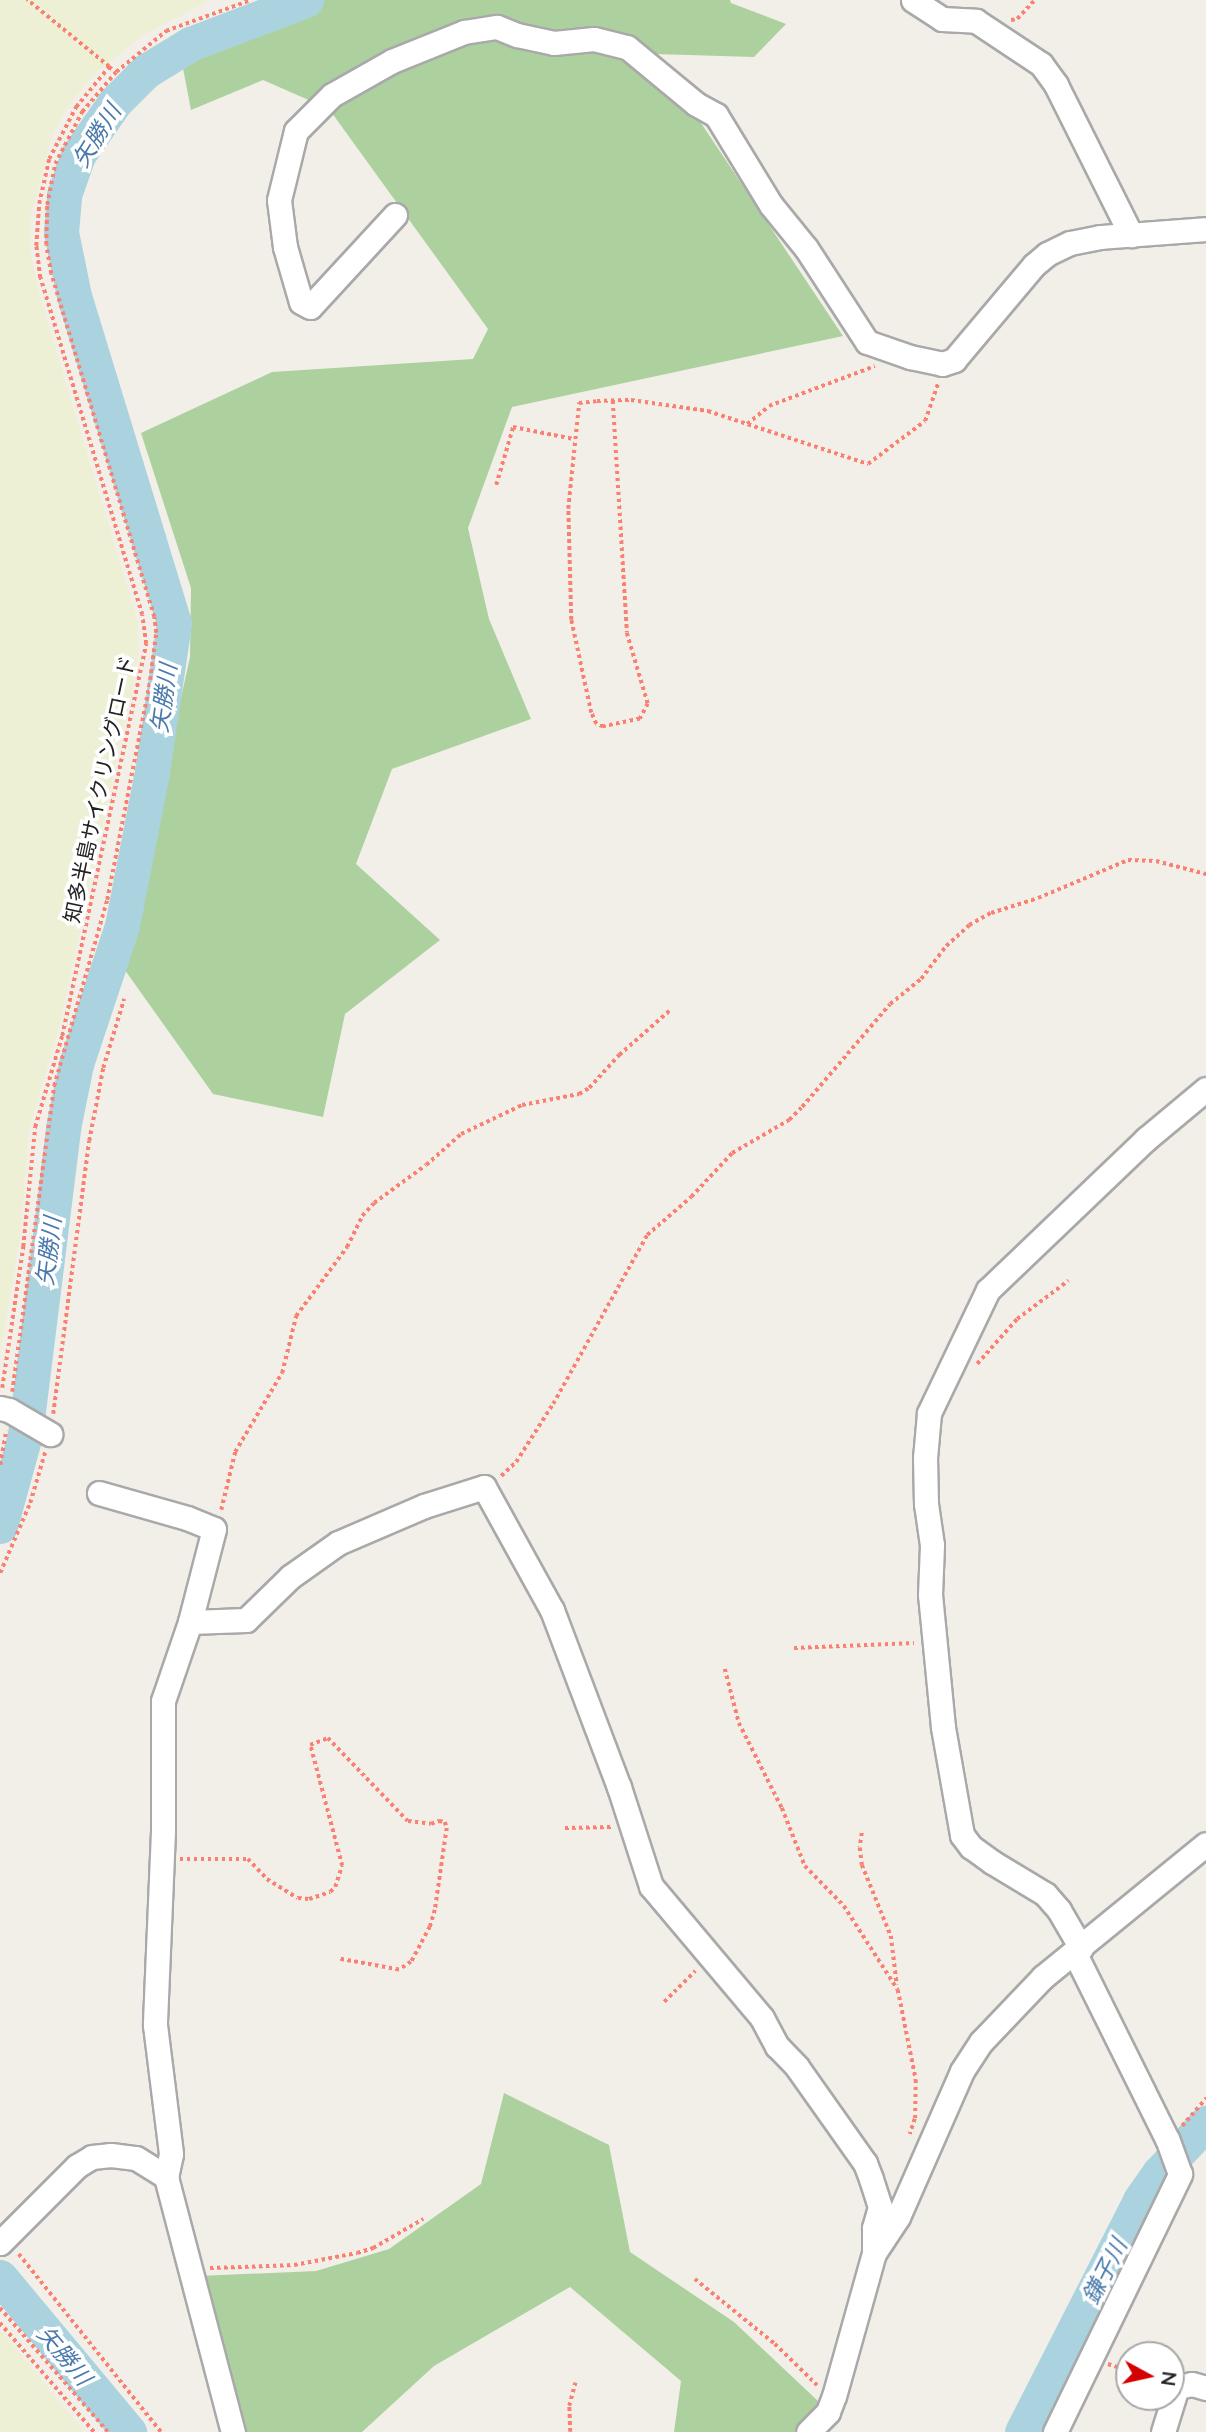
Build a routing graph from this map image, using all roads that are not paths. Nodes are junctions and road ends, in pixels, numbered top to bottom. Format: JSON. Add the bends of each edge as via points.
{"nodes":[{"id":1,"x":913,"y":0,"type":"edge"},
{"id":2,"x":396,"y":215,"type":"dead end"},
{"id":3,"x":1206,"y":229,"type":"edge"},
{"id":4,"x":1131,"y":235,"type":"junction"},
{"id":5,"x":1206,"y":1089,"type":"edge"},
{"id":6,"x":6,"y":1407,"type":"edge"},
{"id":7,"x":50,"y":1434,"type":"road end"},
{"id":8,"x":99,"y":1493,"type":"dead end"},
{"id":9,"x":190,"y":1622,"type":"junction"},
{"id":10,"x":1206,"y":1844,"type":"edge"},
{"id":11,"x":1078,"y":1951,"type":"junction"},
{"id":12,"x":166,"y":2177,"type":"junction"},
{"id":13,"x":3,"y":2241,"type":"edge"},
{"id":14,"x":874,"y":2253,"type":"junction"},
{"id":15,"x":1206,"y":2388,"type":"edge"},
{"id":16,"x":233,"y":2432,"type":"edge"},
{"id":17,"x":808,"y":2432,"type":"edge"},
{"id":18,"x":1055,"y":2432,"type":"edge"},
{"id":19,"x":1163,"y":2432,"type":"edge"}],
"edges":[{"from":1,"to":4,"type":"street","via":[[942,19],[976,21],[1041,64]]},
{"from":2,"to":4,"type":"street","via":[[310,307],[301,302],[285,247],[279,200],[296,131],[332,95],[391,61],[464,32],[497,27],[554,43],[594,39],[627,47],[716,116],[771,205],[806,248],[867,342],[908,356],[946,363],[954,360],[1047,254],[1070,243]]},
{"from":3,"to":4,"type":"street"},
{"from":5,"to":11,"type":"street","via":[[1146,1139],[988,1290],[929,1413],[926,1433],[930,1595],[943,1727],[962,1835],[992,1862],[1045,1894],[1059,1910]]},
{"from":6,"to":7,"type":"street"},
{"from":8,"to":9,"type":"street","via":[[214,1529]]},
{"from":9,"to":12,"type":"street","via":[[163,1702],[155,2025],[171,2154]]},
{"from":9,"to":14,"type":"street","via":[[246,1620],[290,1577],[338,1542],[484,1487],[552,1610],[651,1886],[762,2018],[777,2046],[865,2163],[880,2207]]},
{"from":10,"to":11,"type":"street"},
{"from":11,"to":14,"type":"street","via":[[1035,1985],[981,2042],[962,2071],[898,2217]]},
{"from":11,"to":18,"type":"street","via":[[1180,2174]]},
{"from":12,"to":13,"type":"street","via":[[136,2158],[92,2157],[77,2166]]},
{"from":12,"to":16,"type":"street"},
{"from":14,"to":17,"type":"street","via":[[834,2396],[828,2412]]},
{"from":15,"to":19,"type":"street","via":[[1177,2386]]}]}
